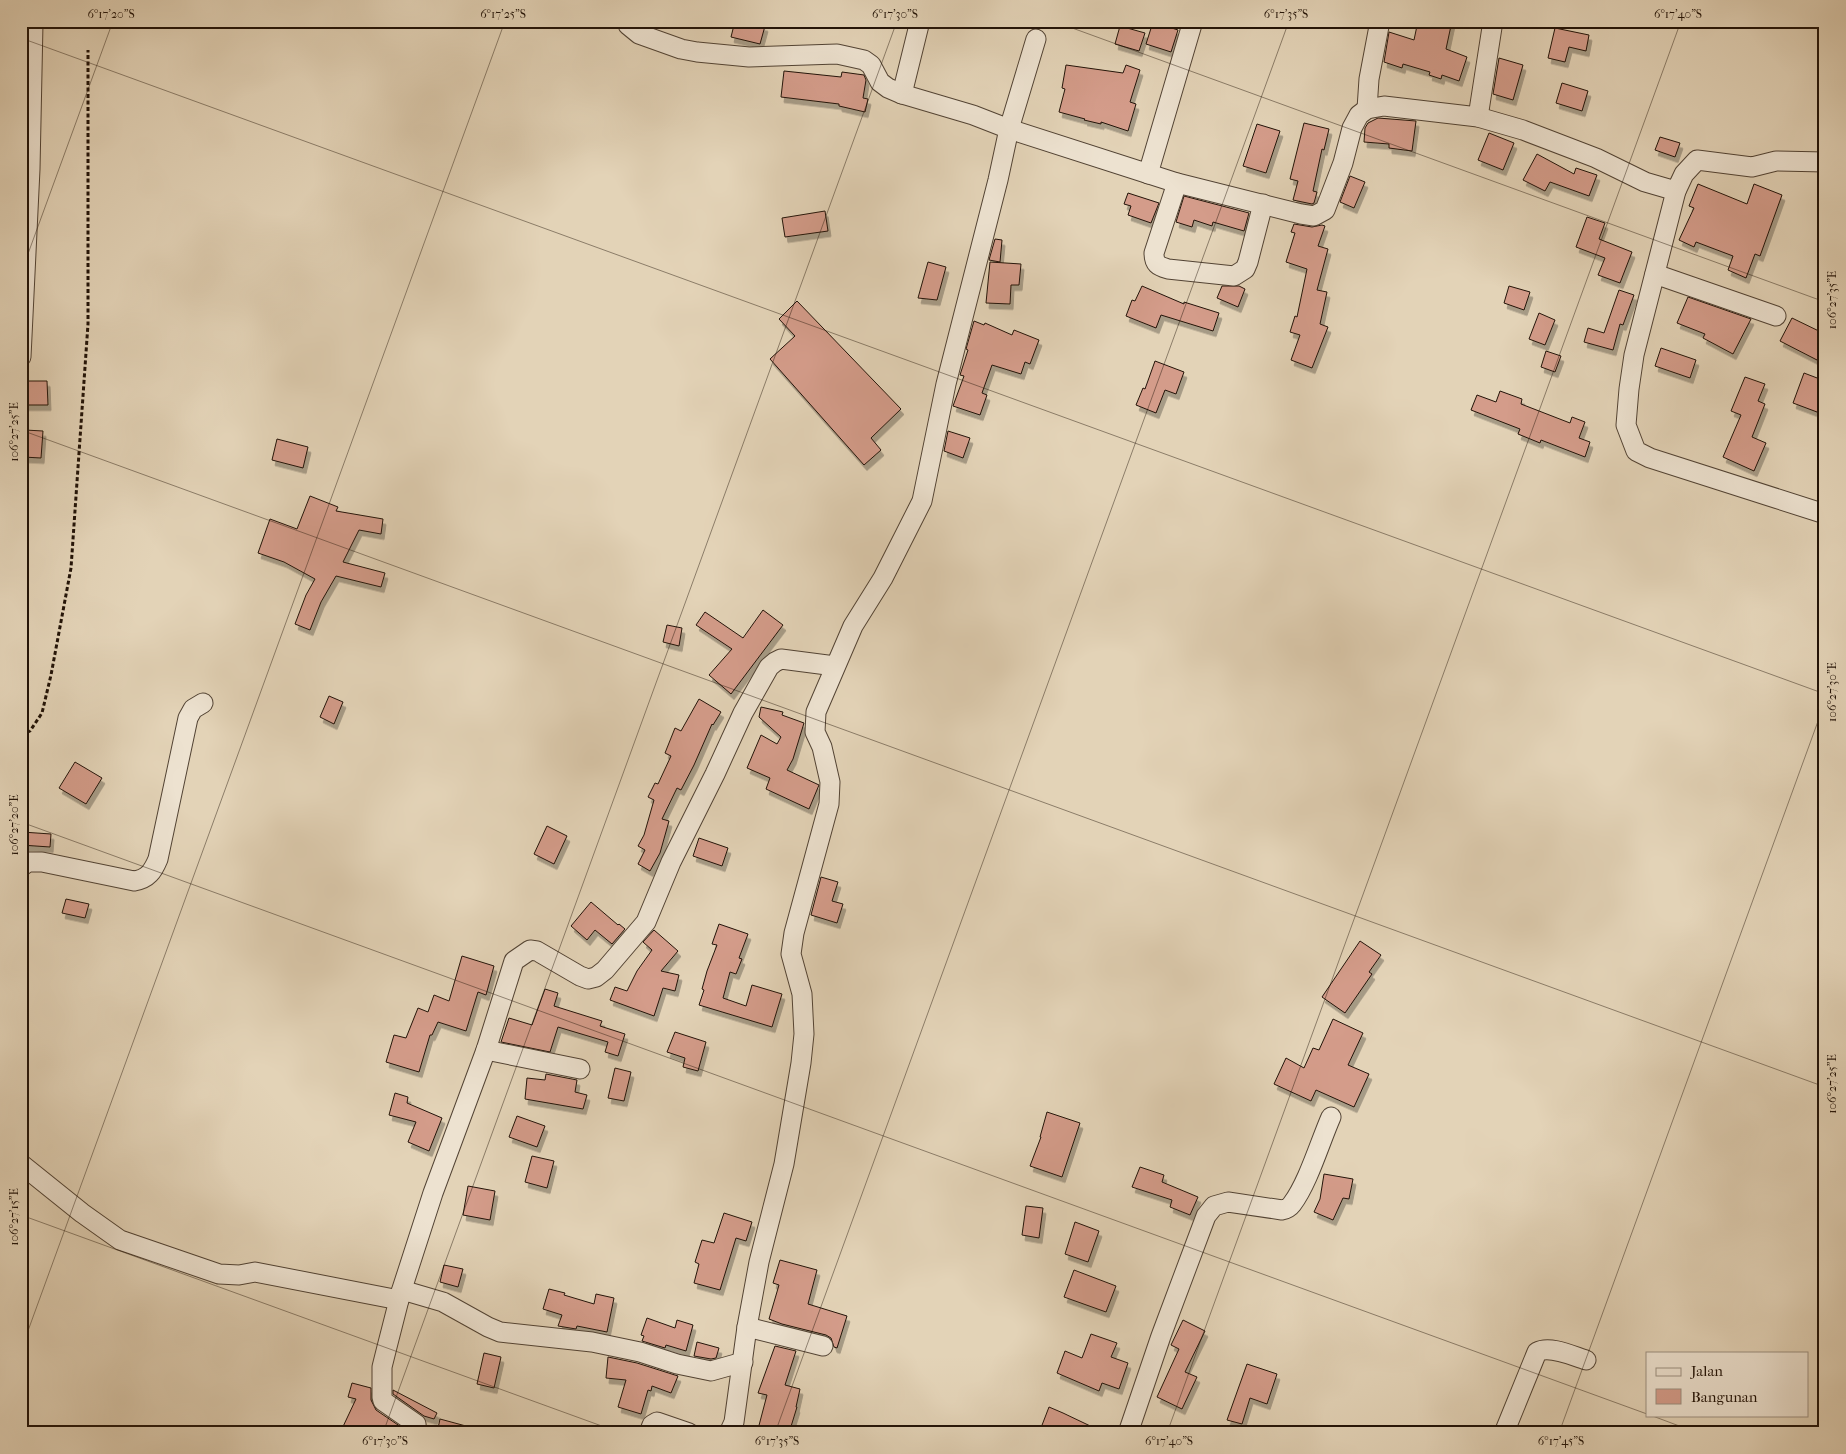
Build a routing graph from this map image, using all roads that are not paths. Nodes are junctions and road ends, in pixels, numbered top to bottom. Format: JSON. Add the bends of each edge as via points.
{"nodes":[{"id":1,"x":627,"y":21,"type":"edge"},
{"id":2,"x":920,"y":21,"type":"edge"},
{"id":3,"x":1193,"y":21,"type":"edge"},
{"id":4,"x":1380,"y":21,"type":"edge"},
{"id":5,"x":1492,"y":21,"type":"edge"},
{"id":6,"x":29,"y":22,"type":"edge"},
{"id":7,"x":1036,"y":39,"type":"dead end"},
{"id":8,"x":902,"y":94,"type":"junction"},
{"id":9,"x":1367,"y":108,"type":"junction"},
{"id":10,"x":1478,"y":117,"type":"junction"},
{"id":11,"x":1009,"y":128,"type":"junction"},
{"id":12,"x":1825,"y":162,"type":"edge"},
{"id":13,"x":1148,"y":174,"type":"junction"},
{"id":14,"x":1177,"y":183,"type":"junction"},
{"id":15,"x":1676,"y":191,"type":"junction"},
{"id":16,"x":1263,"y":204,"type":"junction"},
{"id":17,"x":24,"y":248,"type":"edge"},
{"id":18,"x":1655,"y":274,"type":"junction"},
{"id":19,"x":1776,"y":316,"type":"dead end"},
{"id":20,"x":21,"y":357,"type":"edge"},
{"id":21,"x":1825,"y":514,"type":"edge"},
{"id":22,"x":835,"y":666,"type":"junction"},
{"id":23,"x":203,"y":704,"type":"dead end"},
{"id":24,"x":21,"y":867,"type":"edge"},
{"id":25,"x":486,"y":1050,"type":"junction"},
{"id":26,"x":580,"y":1069,"type":"dead end"},
{"id":27,"x":1331,"y":1117,"type":"dead end"},
{"id":28,"x":21,"y":1164,"type":"edge"},
{"id":29,"x":401,"y":1295,"type":"junction"},
{"id":30,"x":747,"y":1327,"type":"junction"},
{"id":31,"x":823,"y":1346,"type":"dead end"},
{"id":32,"x":1586,"y":1360,"type":"dead end"},
{"id":33,"x":743,"y":1362,"type":"junction"},
{"id":34,"x":418,"y":1433,"type":"edge"},
{"id":35,"x":649,"y":1433,"type":"edge"},
{"id":36,"x":689,"y":1433,"type":"edge"},
{"id":37,"x":729,"y":1433,"type":"edge"},
{"id":38,"x":1128,"y":1433,"type":"edge"},
{"id":39,"x":1504,"y":1433,"type":"edge"}],
"edges":[{"from":1,"to":8,"type":"street","via":[[639,34],[697,52],[750,57],[837,54],[864,60],[871,65],[880,82]]},
{"from":2,"to":8,"type":"street"},
{"from":3,"to":13,"type":"street"},
{"from":4,"to":9,"type":"street"},
{"from":5,"to":10,"type":"street"},
{"from":6,"to":17,"type":"street","via":[[30,169]]},
{"from":7,"to":11,"type":"street"},
{"from":8,"to":11,"type":"street"},
{"from":9,"to":10,"type":"street","via":[[1384,106]]},
{"from":9,"to":16,"type":"street","via":[[1352,128],[1326,210],[1314,216]]},
{"from":10,"to":15,"type":"street","via":[[1532,134],[1596,158],[1645,182]]},
{"from":11,"to":13,"type":"street"},
{"from":11,"to":22,"type":"street","via":[[946,384],[922,501],[883,578],[853,626]]},
{"from":12,"to":15,"type":"street","via":[[1776,161],[1752,168],[1696,160]]},
{"from":13,"to":14,"type":"street"},
{"from":14,"to":16,"type":"street"},
{"from":14,"to":16,"type":"street","via":[[1154,253],[1158,266],[1168,269],[1234,276],[1240,273],[1248,262]]},
{"from":15,"to":18,"type":"street"},
{"from":17,"to":20,"type":"street","via":[[26,278]]},
{"from":18,"to":19,"type":"street"},
{"from":18,"to":21,"type":"street","via":[[1634,356],[1629,390],[1626,425],[1636,450],[1650,458]]},
{"from":22,"to":25,"type":"street","via":[[781,660],[769,667],[743,713],[671,862],[646,922],[596,977],[580,976],[537,951],[530,950],[514,960]]},
{"from":22,"to":30,"type":"street","via":[[816,712],[815,732],[830,782],[829,804],[791,954],[802,994],[804,1034],[801,1063],[784,1164],[759,1262]]},
{"from":23,"to":24,"type":"street","via":[[193,709],[188,718],[153,872],[143,880],[134,881],[42,862],[28,862]]},
{"from":25,"to":26,"type":"street"},
{"from":25,"to":29,"type":"street","via":[[432,1193]]},
{"from":27,"to":38,"type":"street","via":[[1309,1170],[1288,1208],[1282,1210],[1228,1202],[1214,1206],[1206,1216]]},
{"from":28,"to":29,"type":"street","via":[[82,1214],[120,1240],[219,1274],[255,1272]]},
{"from":29,"to":33,"type":"street","via":[[443,1302],[500,1332],[592,1342],[711,1371]]},
{"from":29,"to":34,"type":"street","via":[[382,1367],[382,1397],[386,1404],[416,1424]]},
{"from":30,"to":31,"type":"street"},
{"from":30,"to":33,"type":"street"},
{"from":32,"to":39,"type":"street","via":[[1553,1351],[1537,1352]]},
{"from":33,"to":37,"type":"street","via":[[734,1422]]},
{"from":35,"to":36,"type":"street","via":[[657,1422]]}]}
